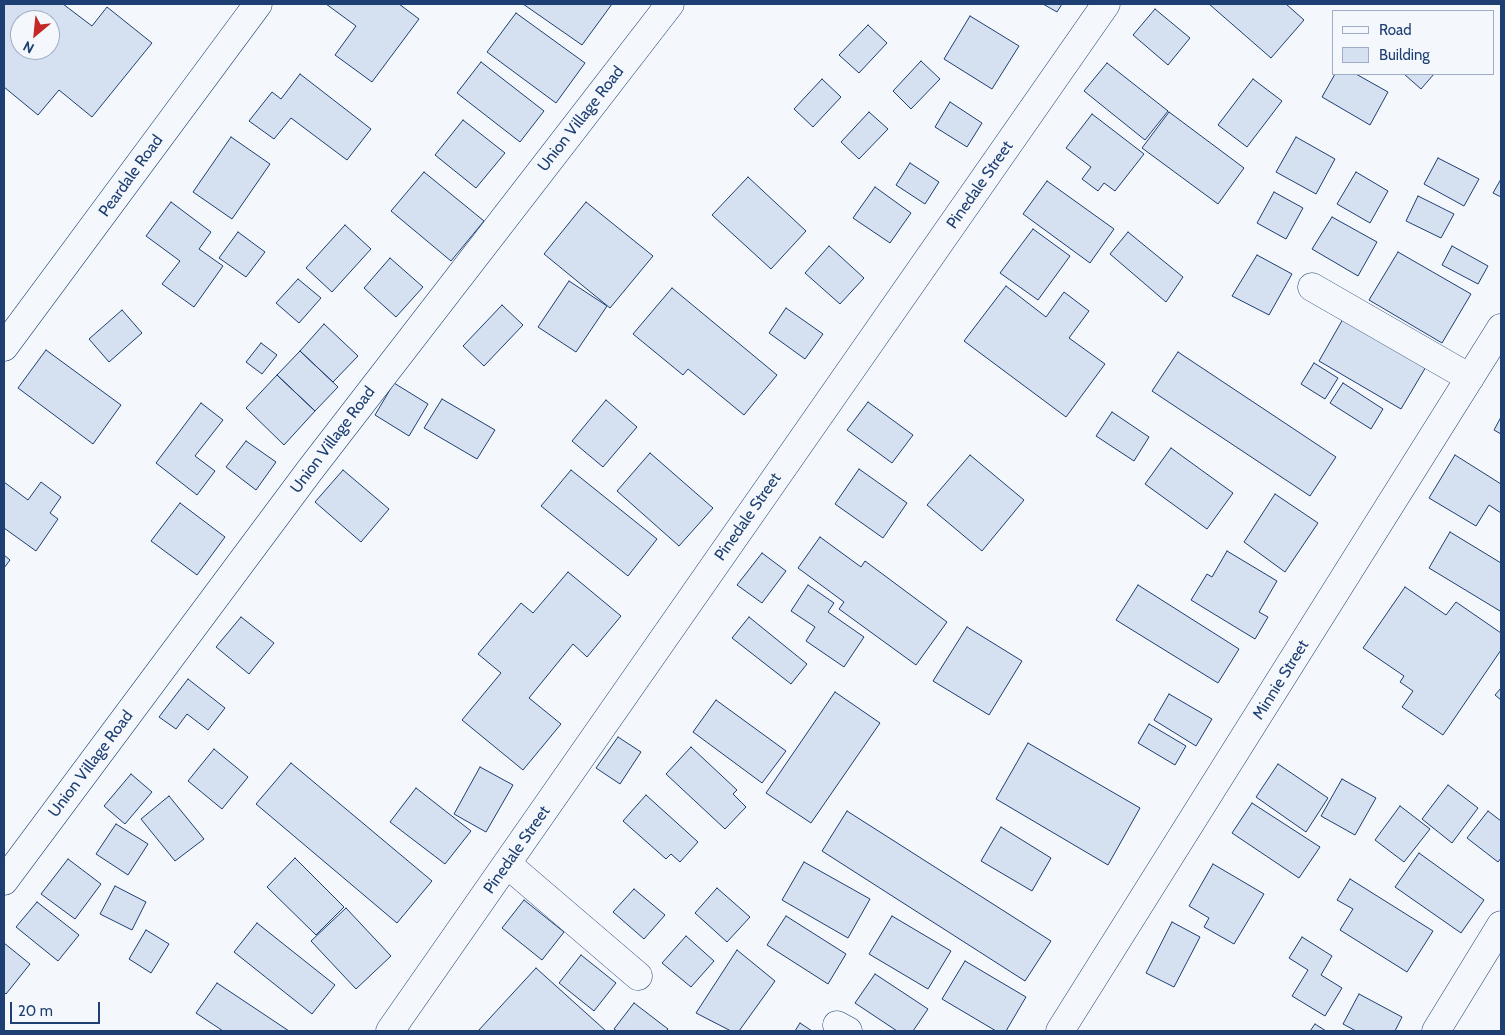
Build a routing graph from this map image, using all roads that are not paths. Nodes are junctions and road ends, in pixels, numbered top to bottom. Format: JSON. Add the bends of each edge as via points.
{"nodes":[{"id":1,"x":258,"y":4,"type":"edge"},
{"id":2,"x":670,"y":4,"type":"edge"},
{"id":3,"x":1106,"y":4,"type":"edge"},
{"id":4,"x":1312,"y":287,"type":"dead end"},
{"id":5,"x":1501,"y":328,"type":"edge"},
{"id":6,"x":4,"y":347,"type":"edge"},
{"id":7,"x":1470,"y":378,"type":"junction"},
{"id":8,"x":507,"y":864,"type":"junction"},
{"id":9,"x":4,"y":881,"type":"edge"},
{"id":10,"x":1501,"y":925,"type":"edge"},
{"id":11,"x":638,"y":976,"type":"dead end"},
{"id":12,"x":390,"y":1031,"type":"edge"},
{"id":13,"x":1060,"y":1031,"type":"edge"},
{"id":14,"x":1436,"y":1031,"type":"edge"}],
"edges":[{"from":1,"to":6,"type":"street","name":"Peardale Road"},
{"from":2,"to":9,"type":"street","name":"Union Village Road","via":[[310,470]]},
{"from":3,"to":8,"type":"street","name":"Pinedale Street"},
{"from":4,"to":7,"type":"street"},
{"from":5,"to":7,"type":"street","name":"Minnie Street"},
{"from":7,"to":13,"type":"street","name":"Minnie Street"},
{"from":8,"to":11,"type":"street"},
{"from":8,"to":12,"type":"street","name":"Pinedale Street"},
{"from":10,"to":14,"type":"street"}]}
